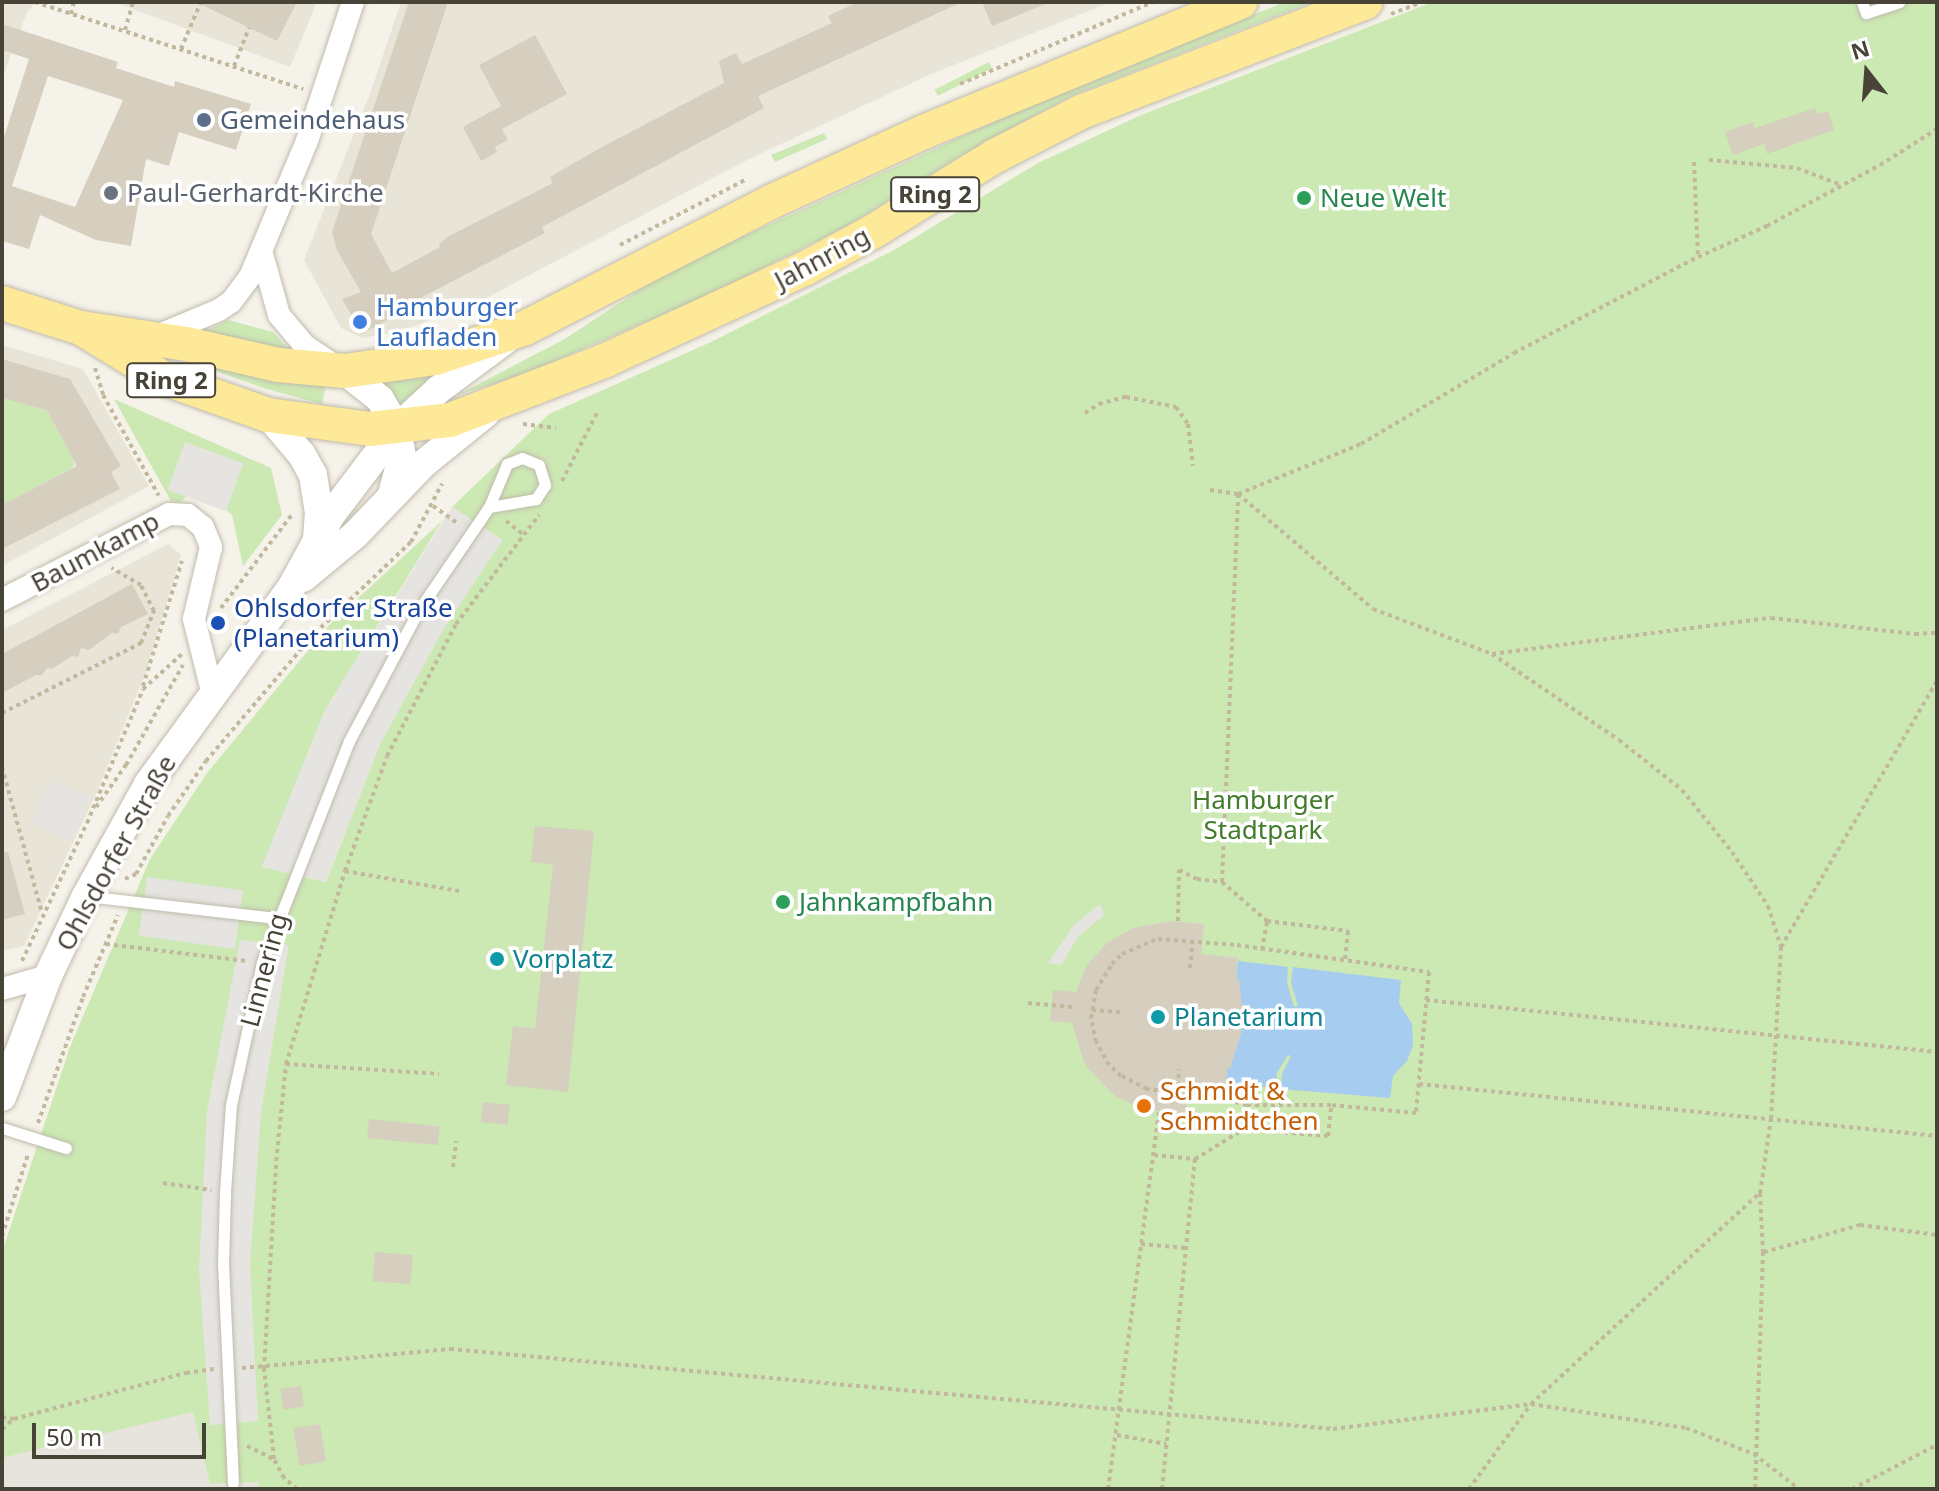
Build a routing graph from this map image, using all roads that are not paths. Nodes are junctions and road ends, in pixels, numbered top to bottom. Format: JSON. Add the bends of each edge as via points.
{"nodes":[{"id":1,"x":353,"y":2,"type":"edge"},
{"id":2,"x":1241,"y":2,"type":"edge"},
{"id":3,"x":1366,"y":2,"type":"edge"},
{"id":4,"x":1862,"y":2,"type":"edge"},
{"id":5,"x":1899,"y":2,"type":"edge"},
{"id":6,"x":262,"y":254,"type":"junction"},
{"id":7,"x":2,"y":303,"type":"edge"},
{"id":8,"x":81,"y":328,"type":"junction"},
{"id":9,"x":525,"y":328,"type":"junction"},
{"id":10,"x":152,"y":337,"type":"junction"},
{"id":11,"x":345,"y":371,"type":"junction"},
{"id":12,"x":514,"y":412,"type":"junction"},
{"id":13,"x":268,"y":415,"type":"junction"},
{"id":14,"x":397,"y":428,"type":"junction"},
{"id":15,"x":391,"y":494,"type":"junction"},
{"id":16,"x":489,"y":507,"type":"junction"},
{"id":17,"x":317,"y":539,"type":"junction"},
{"id":18,"x":291,"y":588,"type":"junction"},
{"id":19,"x":2,"y":600,"type":"edge"},
{"id":20,"x":213,"y":695,"type":"junction"},
{"id":21,"x":86,"y":896,"type":"junction"},
{"id":22,"x":277,"y":918,"type":"junction"},
{"id":23,"x":48,"y":976,"type":"junction"},
{"id":24,"x":2,"y":989,"type":"edge"},
{"id":25,"x":2,"y":1097,"type":"edge"},
{"id":26,"x":2,"y":1128,"type":"edge"},
{"id":27,"x":66,"y":1148,"type":"dead end"},
{"id":28,"x":233,"y":1483,"type":"dead end"}],
"edges":[{"from":1,"to":6,"type":"street"},
{"from":2,"to":9,"type":"main road","number":"Ring 2","via":[[926,131],[773,201]]},
{"from":3,"to":12,"type":"main road","name":"Jahnring","number":"Ring 2","via":[[1081,112],[995,156],[804,269]]},
{"from":4,"to":5,"type":"lane","via":[[1866,13]]},
{"from":6,"to":10,"type":"street","via":[[231,302],[206,318]]},
{"from":6,"to":11,"type":"street","via":[[270,294],[287,327],[319,358]]},
{"from":7,"to":8,"type":"main road","number":"Ring 2"},
{"from":8,"to":10,"type":"main road","number":"Ring 2"},
{"from":8,"to":13,"type":"main road","number":"Ring 2","via":[[163,378]]},
{"from":9,"to":11,"type":"main road","number":"Ring 2","via":[[435,358]]},
{"from":9,"to":14,"type":"street","name":"Ohlsdorfer Straße","via":[[450,381]]},
{"from":10,"to":11,"type":"main road","number":"Ring 2","via":[[263,363]]},
{"from":11,"to":14,"type":"street","via":[[380,399]]},
{"from":12,"to":14,"type":"main road","name":"Jahnring","number":"Ring 2"},
{"from":12,"to":15,"type":"street","name":"Ohlsdorfer Straße","via":[[471,423]]},
{"from":13,"to":14,"type":"main road","number":"Ring 2","via":[[336,427]]},
{"from":13,"to":17,"type":"street","via":[[313,475]]},
{"from":14,"to":15,"type":"street","via":[[402,457]]},
{"from":14,"to":17,"type":"street","name":"Ohlsdorfer Straße"},
{"from":15,"to":18,"type":"street","name":"Ohlsdorfer Straße","via":[[355,535]]},
{"from":16,"to":16,"type":"lane","name":"Linnering","via":[[536,499],[545,485],[539,465],[522,458],[507,464]]},
{"from":16,"to":22,"type":"lane","name":"Linnering","via":[[418,611],[349,741]]},
{"from":17,"to":18,"type":"street","name":"Ohlsdorfer Straße"},
{"from":18,"to":20,"type":"street","name":"Ohlsdorfer Straße"},
{"from":19,"to":20,"type":"street","name":"Baumkamp","via":[[169,514],[188,515],[203,527],[211,555],[197,601],[195,633]]},
{"from":20,"to":21,"type":"street","name":"Ohlsdorfer Straße","via":[[148,784]]},
{"from":21,"to":22,"type":"lane"},
{"from":21,"to":23,"type":"street","name":"Ohlsdorfer Straße"},
{"from":22,"to":28,"type":"lane","name":"Linnering","via":[[231,1105],[223,1265]]},
{"from":23,"to":24,"type":"street"},
{"from":23,"to":25,"type":"street","name":"Ohlsdorfer Straße"},
{"from":26,"to":27,"type":"lane"}]}
